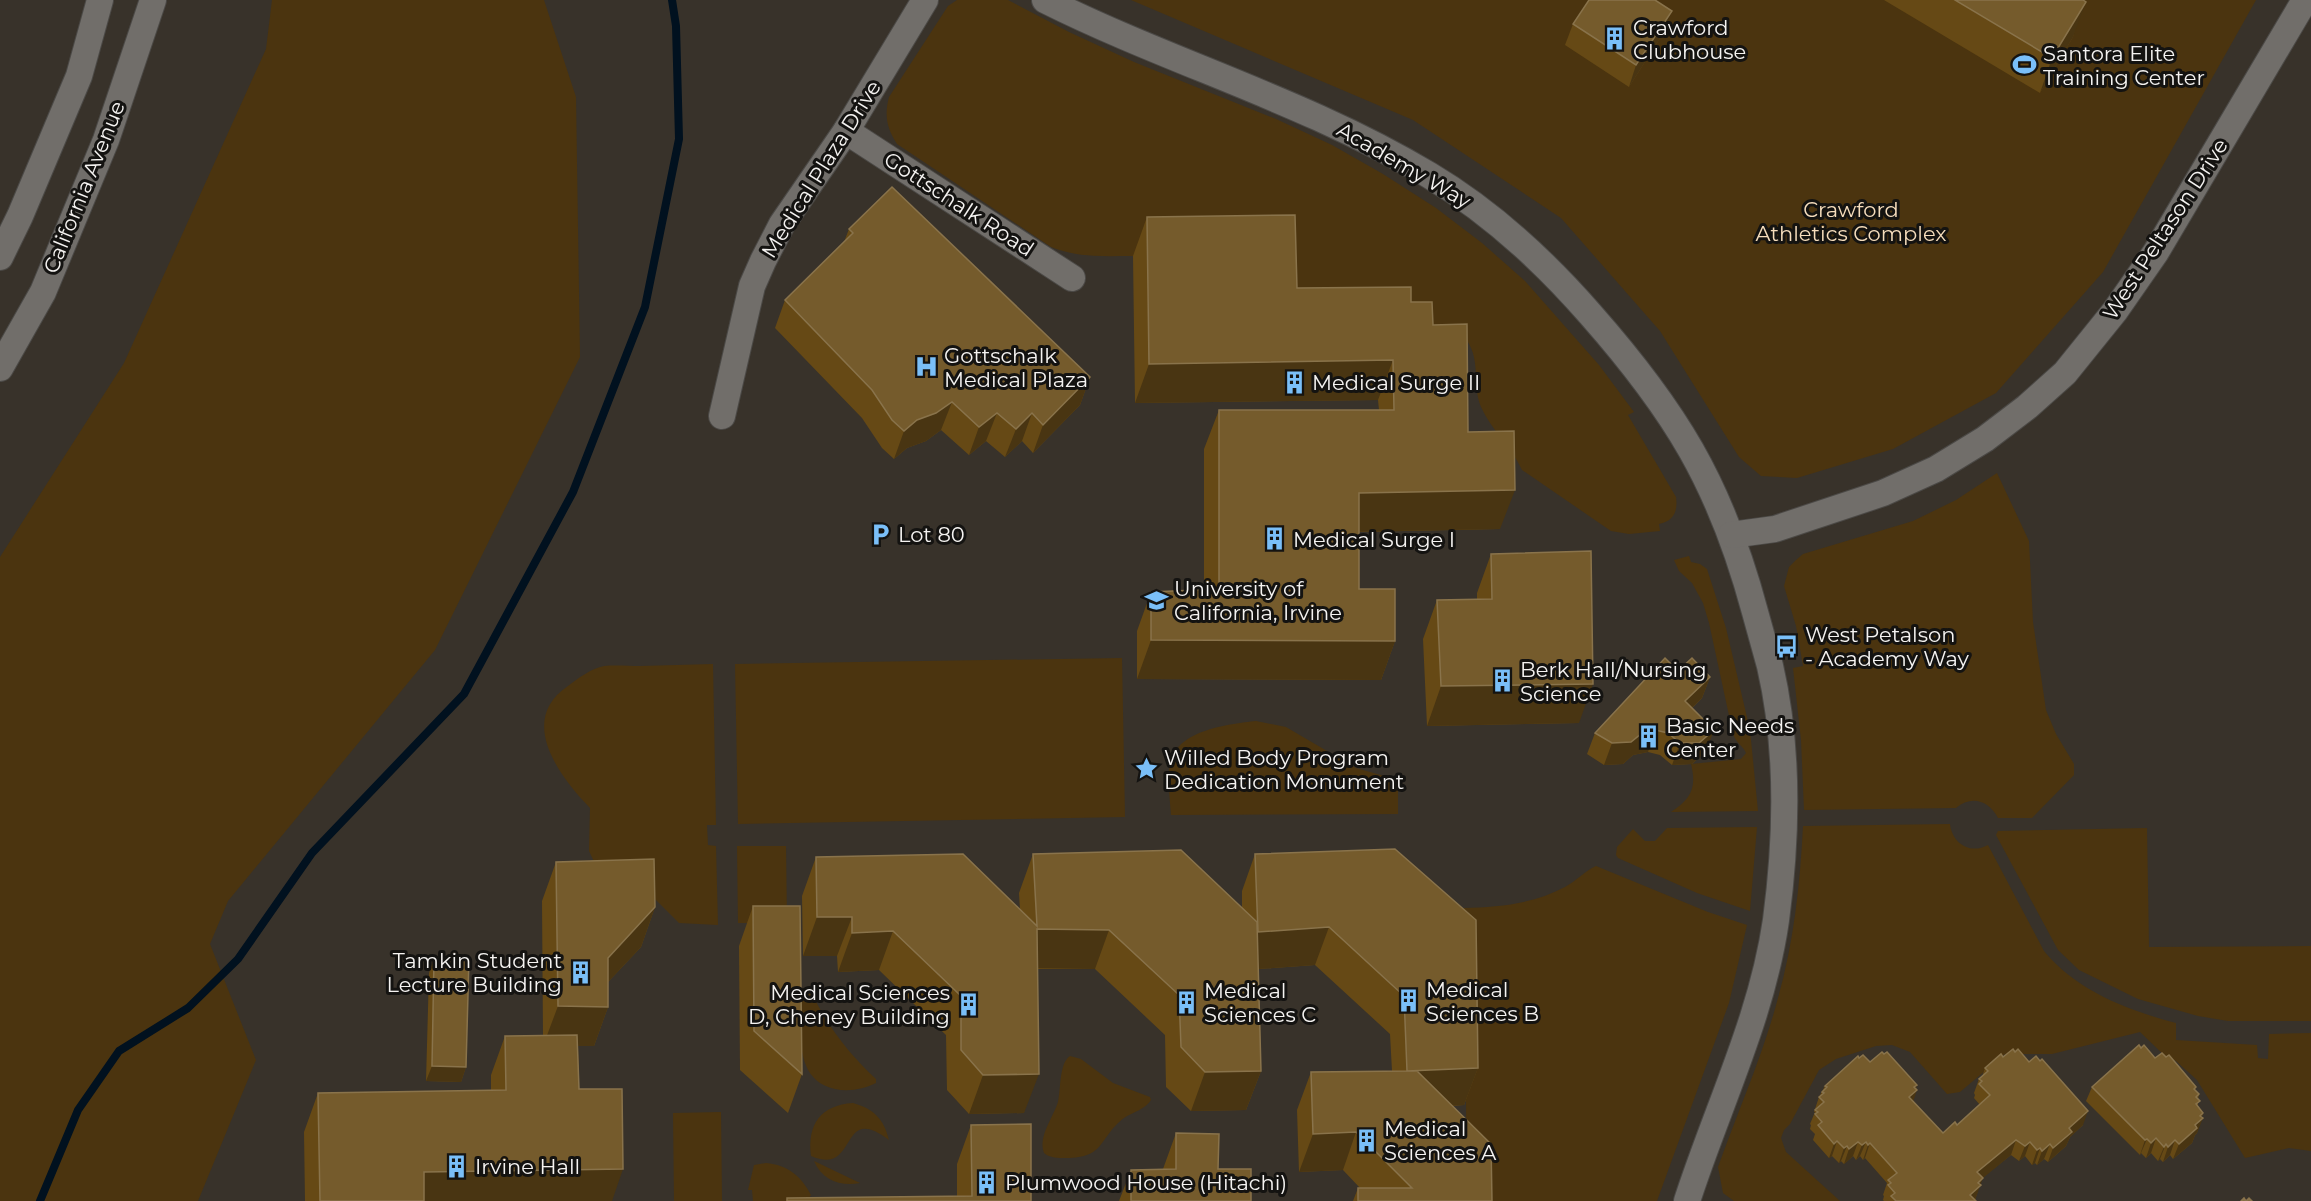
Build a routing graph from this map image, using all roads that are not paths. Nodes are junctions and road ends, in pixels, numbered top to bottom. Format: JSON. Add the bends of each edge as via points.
{"nodes":[{"id":1,"x":100,"y":0,"type":"edge"},
{"id":2,"x":153,"y":0,"type":"edge"},
{"id":3,"x":925,"y":0,"type":"edge"},
{"id":4,"x":1045,"y":0,"type":"edge"},
{"id":5,"x":2305,"y":0,"type":"edge"},
{"id":6,"x":846,"y":131,"type":"junction"},
{"id":7,"x":0,"y":257,"type":"edge"},
{"id":8,"x":1072,"y":278,"type":"dead end"},
{"id":9,"x":0,"y":368,"type":"edge"},
{"id":10,"x":722,"y":416,"type":"dead end"},
{"id":11,"x":1731,"y":535,"type":"junction"},
{"id":12,"x":1687,"y":1201,"type":"edge"}],
"edges":[{"from":1,"to":7,"type":"street","via":[[79,76]]},
{"from":2,"to":9,"type":"street","name":"California Avenue","via":[[102,150],[43,292]]},
{"from":3,"to":6,"type":"street","name":"Medical Plaza Drive"},
{"from":4,"to":11,"type":"street","name":"Academy Way","via":[[1390,152],[1479,208],[1568,288],[1638,370],[1692,451]]},
{"from":5,"to":11,"type":"street","name":"West Peltason Drive","via":[[2156,252],[2065,373],[1985,439],[1936,469],[1883,493],[1797,522]]},
{"from":6,"to":8,"type":"street","name":"Gottschalk Road"},
{"from":6,"to":10,"type":"street","name":"Medical Plaza Drive","via":[[782,224],[752,286]]},
{"from":11,"to":12,"type":"street","via":[[1772,680],[1780,727],[1784,784],[1782,855],[1775,923],[1751,1023]]}]}
